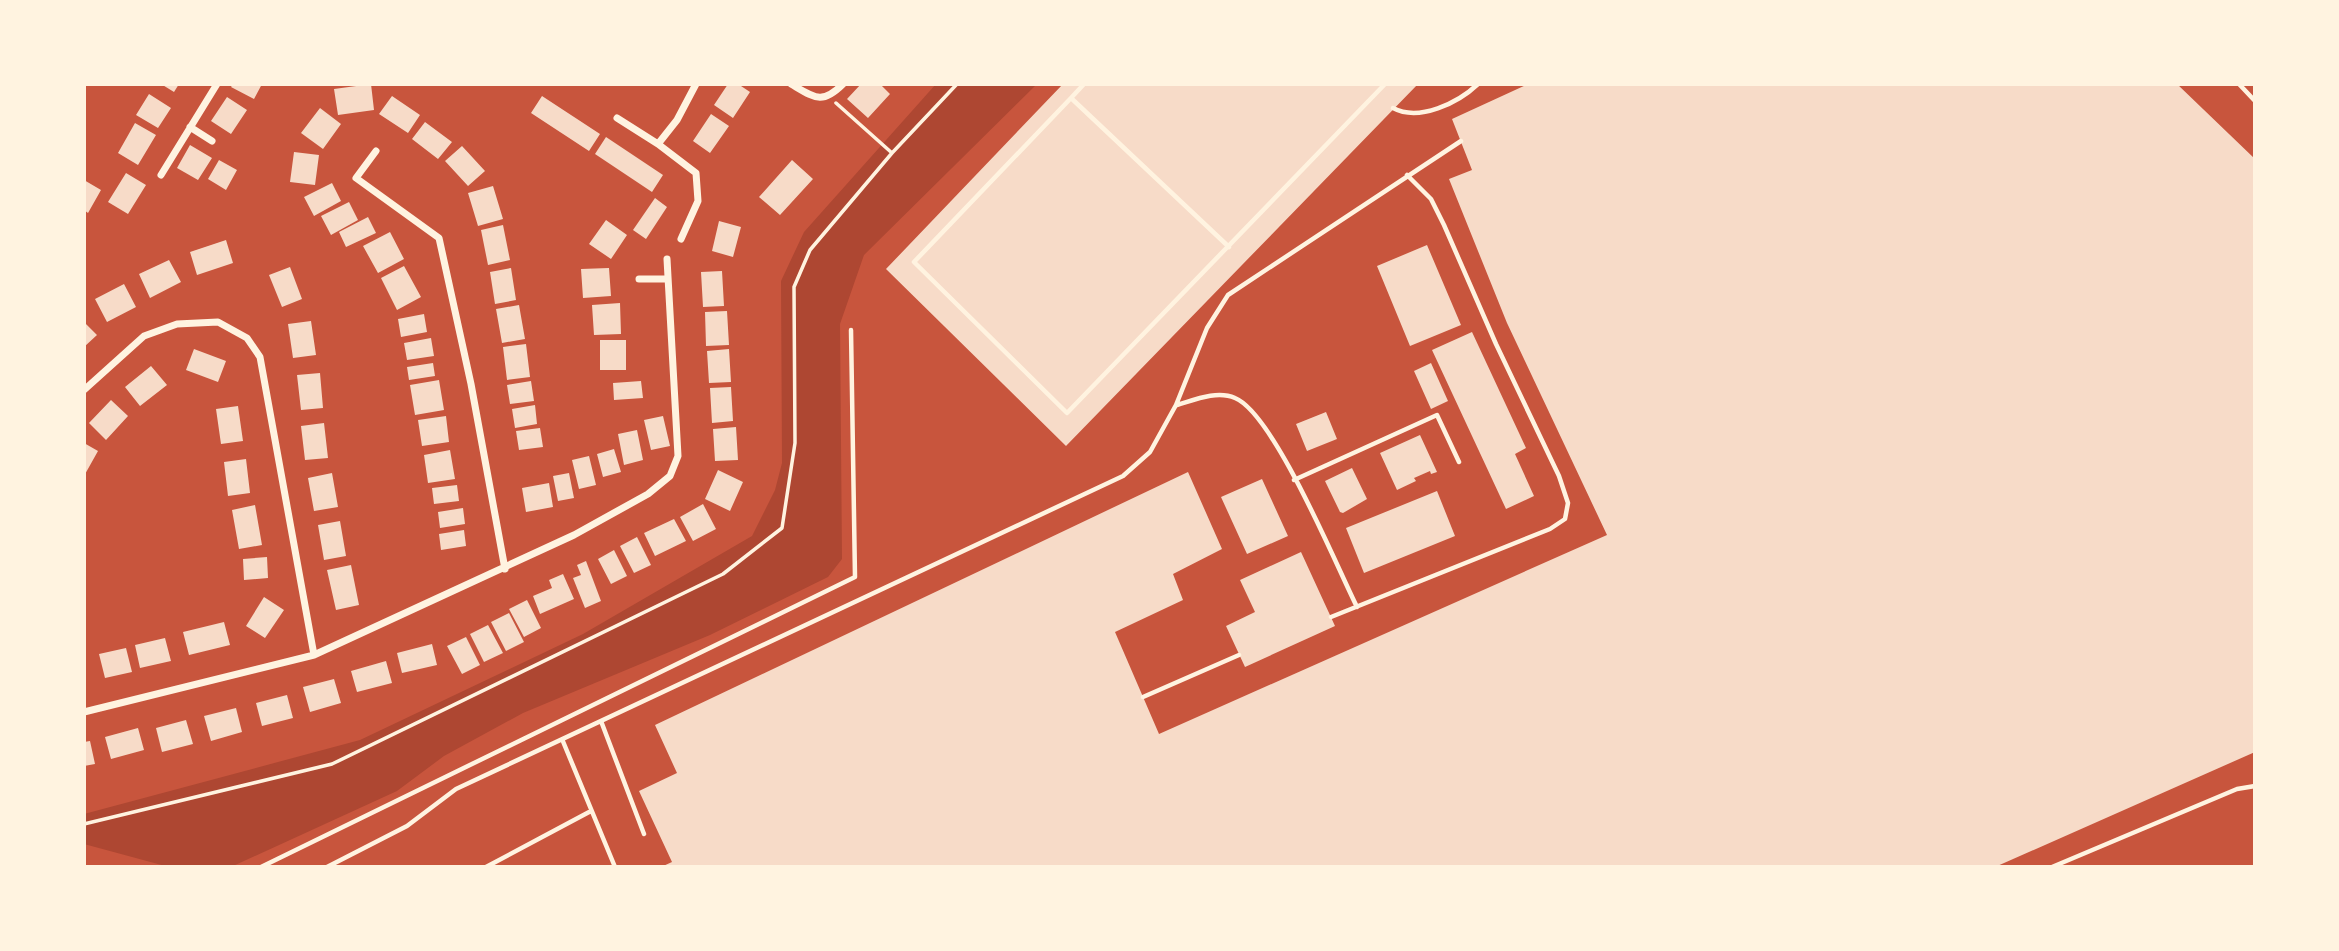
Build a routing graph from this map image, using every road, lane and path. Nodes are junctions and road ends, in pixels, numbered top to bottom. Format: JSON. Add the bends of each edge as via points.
{"nodes":[{"id":1,"x":217,"y":84,"type":"edge"},
{"id":2,"x":696,"y":84,"type":"edge"},
{"id":3,"x":791,"y":84,"type":"edge"},
{"id":4,"x":843,"y":84,"type":"edge"},
{"id":5,"x":1084,"y":84,"type":"edge"},
{"id":6,"x":1385,"y":84,"type":"edge"},
{"id":7,"x":1478,"y":84,"type":"edge"},
{"id":8,"x":2239,"y":84,"type":"edge"},
{"id":9,"x":801,"y":86,"type":"edge"},
{"id":10,"x":830,"y":97,"type":"junction"},
{"id":11,"x":1071,"y":97,"type":"junction"},
{"id":12,"x":2255,"y":101,"type":"edge"},
{"id":13,"x":1392,"y":108,"type":"dead end"},
{"id":14,"x":617,"y":118,"type":"dead end"},
{"id":15,"x":190,"y":127,"type":"junction"},
{"id":16,"x":212,"y":141,"type":"dead end"},
{"id":17,"x":1461,"y":141,"type":"dead end"},
{"id":18,"x":658,"y":144,"type":"junction"},
{"id":19,"x":376,"y":151,"type":"dead end"},
{"id":20,"x":892,"y":153,"type":"dead end"},
{"id":21,"x":161,"y":175,"type":"dead end"},
{"id":22,"x":1407,"y":175,"type":"junction"},
{"id":23,"x":681,"y":239,"type":"dead end"},
{"id":24,"x":1229,"y":247,"type":"junction"},
{"id":25,"x":667,"y":259,"type":"dead end"},
{"id":26,"x":639,"y":279,"type":"dead end"},
{"id":27,"x":668,"y":279,"type":"junction"},
{"id":28,"x":851,"y":330,"type":"dead end"},
{"id":29,"x":84,"y":390,"type":"edge"},
{"id":30,"x":1176,"y":405,"type":"junction"},
{"id":31,"x":1459,"y":462,"type":"dead end"},
{"id":32,"x":1294,"y":480,"type":"junction"},
{"id":33,"x":505,"y":569,"type":"junction"},
{"id":34,"x":1357,"y":607,"type":"junction"},
{"id":35,"x":1331,"y":617,"type":"dead end"},
{"id":36,"x":314,"y":655,"type":"junction"},
{"id":37,"x":1239,"y":655,"type":"dead end"},
{"id":38,"x":1143,"y":697,"type":"dead end"},
{"id":39,"x":84,"y":712,"type":"edge"},
{"id":40,"x":601,"y":721,"type":"junction"},
{"id":41,"x":562,"y":739,"type":"junction"},
{"id":42,"x":2255,"y":786,"type":"edge"},
{"id":43,"x":591,"y":811,"type":"junction"},
{"id":44,"x":644,"y":834,"type":"dead end"},
{"id":45,"x":261,"y":867,"type":"edge"},
{"id":46,"x":327,"y":867,"type":"edge"},
{"id":47,"x":486,"y":867,"type":"edge"},
{"id":48,"x":615,"y":867,"type":"edge"},
{"id":49,"x":2052,"y":867,"type":"edge"}],
"edges":[{"from":1,"to":15,"type":"street"},
{"from":2,"to":18,"type":"street"},
{"from":3,"to":9,"type":"street"},
{"from":4,"to":10,"type":"street"},
{"from":5,"to":11,"type":"lane"},
{"from":6,"to":24,"type":"lane"},
{"from":7,"to":13,"type":"lane","via":[[1420,115]]},
{"from":8,"to":12,"type":"lane"},
{"from":9,"to":10,"type":"street","via":[[818,98]]},
{"from":10,"to":20,"type":"path"},
{"from":11,"to":24,"type":"lane"},
{"from":11,"to":24,"type":"lane","via":[[914,262],[1067,413]]},
{"from":14,"to":18,"type":"street"},
{"from":15,"to":16,"type":"street"},
{"from":15,"to":21,"type":"street"},
{"from":17,"to":22,"type":"lane"},
{"from":18,"to":23,"type":"street","via":[[696,173],[698,201]]},
{"from":19,"to":33,"type":"street","via":[[356,178],[439,238]]},
{"from":22,"to":30,"type":"lane","via":[[1228,295],[1207,328]]},
{"from":22,"to":34,"type":"lane","via":[[1432,199],[1568,503],[1566,519],[1550,529]]},
{"from":25,"to":27,"type":"street"},
{"from":26,"to":27,"type":"street"},
{"from":27,"to":33,"type":"street","via":[[678,456],[670,476],[648,494]]},
{"from":28,"to":45,"type":"lane","via":[[856,577]]},
{"from":29,"to":36,"type":"street","via":[[144,336],[177,324],[218,322],[247,338],[260,357]]},
{"from":30,"to":32,"type":"lane","via":[[1207,396],[1235,398],[1252,412],[1286,459]]},
{"from":30,"to":40,"type":"lane","via":[[1150,452],[1123,476]]},
{"from":31,"to":32,"type":"lane","via":[[1437,415]]},
{"from":32,"to":34,"type":"lane"},
{"from":33,"to":36,"type":"street"},
{"from":34,"to":35,"type":"lane"},
{"from":36,"to":39,"type":"street"},
{"from":37,"to":38,"type":"lane"},
{"from":40,"to":41,"type":"lane"},
{"from":40,"to":44,"type":"lane"},
{"from":41,"to":43,"type":"lane"},
{"from":41,"to":46,"type":"lane","via":[[456,789],[407,827]]},
{"from":42,"to":49,"type":"lane","via":[[2237,789]]},
{"from":43,"to":47,"type":"lane"},
{"from":43,"to":48,"type":"lane"}]}
